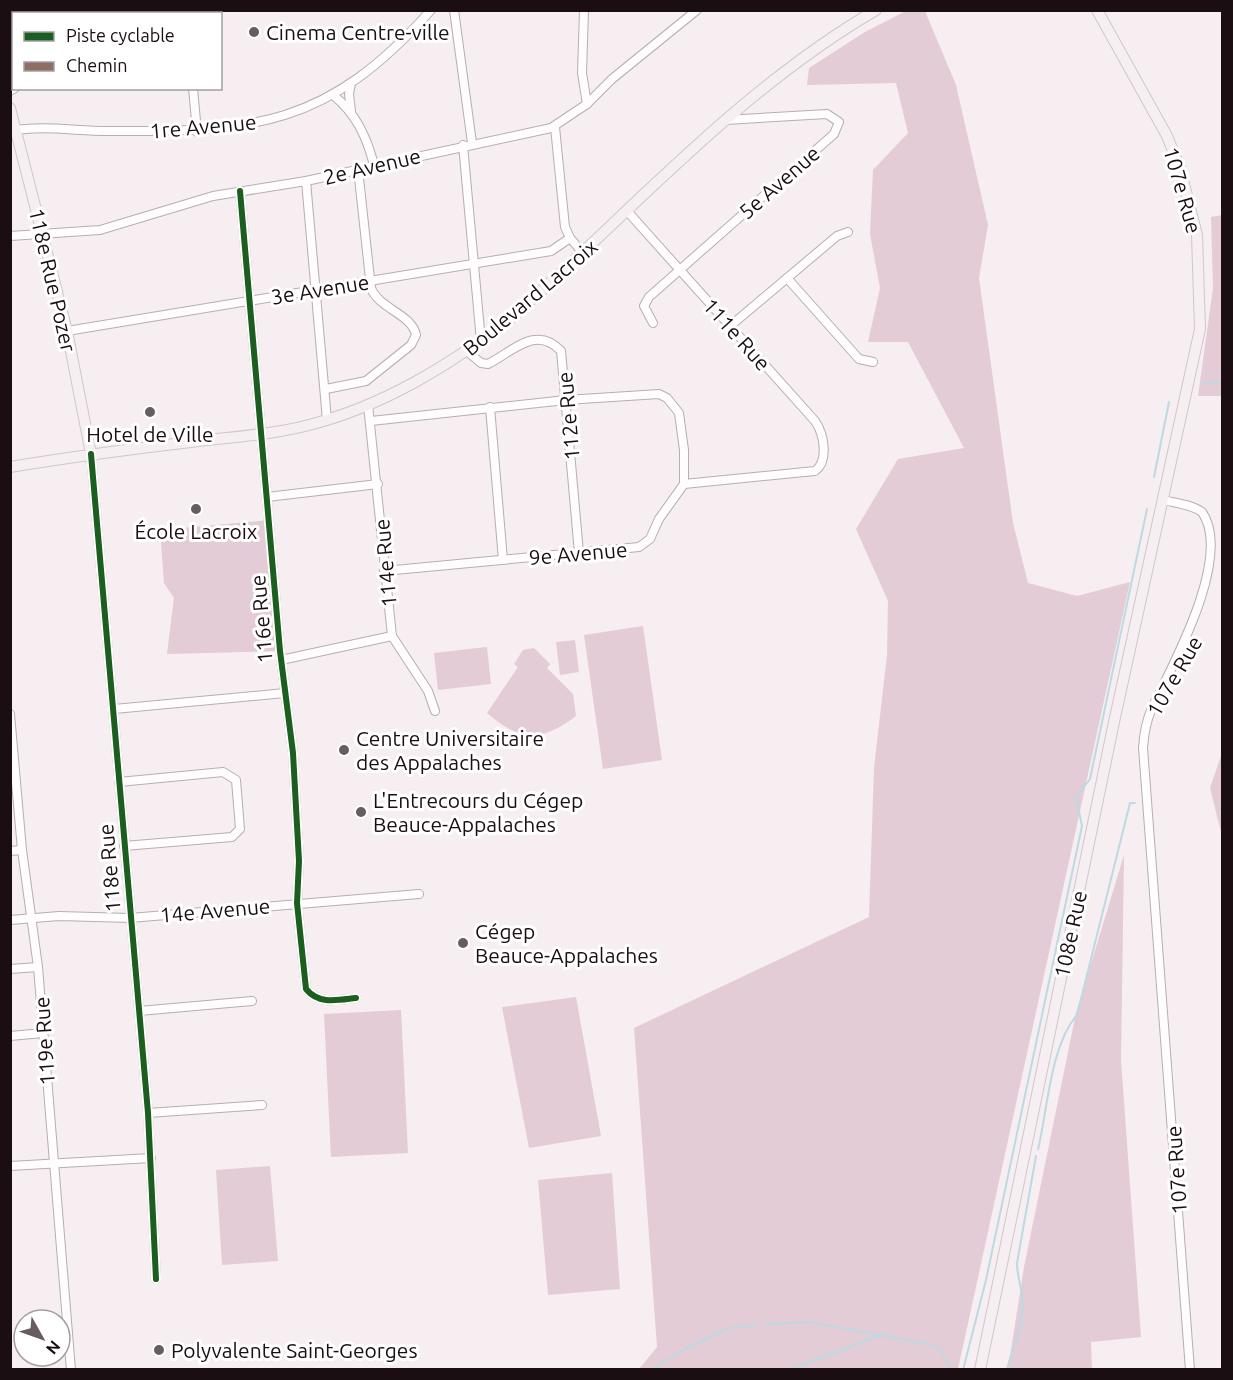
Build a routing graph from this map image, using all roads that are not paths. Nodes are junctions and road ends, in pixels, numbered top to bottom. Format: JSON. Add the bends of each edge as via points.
{"nodes":[{"id":1,"x":431,"y":10,"type":"edge"},
{"id":2,"x":454,"y":10,"type":"edge"},
{"id":3,"x":584,"y":10,"type":"edge"},
{"id":4,"x":697,"y":10,"type":"edge"},
{"id":5,"x":876,"y":10,"type":"edge"},
{"id":6,"x":1097,"y":10,"type":"edge"},
{"id":7,"x":351,"y":83,"type":"junction"},
{"id":8,"x":193,"y":90,"type":"edge"},
{"id":9,"x":333,"y":95,"type":"junction"},
{"id":10,"x":587,"y":104,"type":"junction"},
{"id":11,"x":10,"y":108,"type":"edge"},
{"id":12,"x":353,"y":117,"type":"junction"},
{"id":13,"x":726,"y":120,"type":"junction"},
{"id":14,"x":555,"y":127,"type":"junction"},
{"id":15,"x":14,"y":130,"type":"edge"},
{"id":16,"x":197,"y":132,"type":"junction"},
{"id":17,"x":467,"y":144,"type":"junction"},
{"id":18,"x":374,"y":165,"type":"junction"},
{"id":19,"x":358,"y":169,"type":"junction"},
{"id":20,"x":306,"y":181,"type":"junction"},
{"id":21,"x":240,"y":192,"type":"junction"},
{"id":22,"x":628,"y":212,"type":"junction"},
{"id":23,"x":848,"y":232,"type":"dead end"},
{"id":24,"x":43,"y":235,"type":"junction"},
{"id":25,"x":10,"y":236,"type":"edge"},
{"id":26,"x":570,"y":238,"type":"junction"},
{"id":27,"x":583,"y":253,"type":"junction"},
{"id":28,"x":473,"y":263,"type":"junction"},
{"id":29,"x":679,"y":270,"type":"junction"},
{"id":30,"x":787,"y":278,"type":"junction"},
{"id":31,"x":369,"y":282,"type":"junction"},
{"id":32,"x":315,"y":290,"type":"junction"},
{"id":33,"x":251,"y":299,"type":"junction"},
{"id":34,"x":652,"y":323,"type":"dead end"},
{"id":35,"x":729,"y":327,"type":"junction"},
{"id":36,"x":67,"y":331,"type":"junction"},
{"id":37,"x":481,"y":342,"type":"junction"},
{"id":38,"x":468,"y":352,"type":"junction"},
{"id":39,"x":873,"y":363,"type":"dead end"},
{"id":40,"x":326,"y":389,"type":"junction"},
{"id":41,"x":566,"y":400,"type":"junction"},
{"id":42,"x":368,"y":405,"type":"junction"},
{"id":43,"x":490,"y":407,"type":"junction"},
{"id":44,"x":327,"y":420,"type":"junction"},
{"id":45,"x":371,"y":421,"type":"junction"},
{"id":46,"x":262,"y":432,"type":"junction"},
{"id":47,"x":91,"y":454,"type":"junction"},
{"id":48,"x":10,"y":467,"type":"edge"},
{"id":49,"x":378,"y":484,"type":"junction"},
{"id":50,"x":684,"y":484,"type":"junction"},
{"id":51,"x":267,"y":497,"type":"junction"},
{"id":52,"x":1163,"y":500,"type":"junction"},
{"id":53,"x":1221,"y":538,"type":"edge"},
{"id":54,"x":579,"y":553,"type":"junction"},
{"id":55,"x":503,"y":560,"type":"junction"},
{"id":56,"x":384,"y":571,"type":"junction"},
{"id":57,"x":392,"y":636,"type":"junction"},
{"id":58,"x":1197,"y":637,"type":"dead end"},
{"id":59,"x":281,"y":660,"type":"junction"},
{"id":60,"x":285,"y":693,"type":"junction"},
{"id":61,"x":114,"y":709,"type":"junction"},
{"id":62,"x":435,"y":711,"type":"dead end"},
{"id":63,"x":10,"y":714,"type":"edge"},
{"id":64,"x":11,"y":724,"type":"edge"},
{"id":65,"x":119,"y":782,"type":"junction"},
{"id":66,"x":124,"y":846,"type":"junction"},
{"id":67,"x":22,"y":850,"type":"junction"},
{"id":68,"x":10,"y":851,"type":"edge"},
{"id":69,"x":419,"y":894,"type":"dead end"},
{"id":70,"x":297,"y":903,"type":"junction"},
{"id":71,"x":32,"y":918,"type":"junction"},
{"id":72,"x":130,"y":918,"type":"junction"},
{"id":73,"x":10,"y":920,"type":"edge"},
{"id":74,"x":38,"y":967,"type":"junction"},
{"id":75,"x":10,"y":969,"type":"edge"},
{"id":76,"x":356,"y":998,"type":"dead end"},
{"id":77,"x":252,"y":1001,"type":"dead end"},
{"id":78,"x":139,"y":1011,"type":"junction"},
{"id":79,"x":44,"y":1033,"type":"junction"},
{"id":80,"x":10,"y":1036,"type":"edge"},
{"id":81,"x":262,"y":1105,"type":"dead end"},
{"id":82,"x":148,"y":1113,"type":"junction"},
{"id":83,"x":151,"y":1158,"type":"junction"},
{"id":84,"x":54,"y":1164,"type":"junction"},
{"id":85,"x":10,"y":1166,"type":"edge"},
{"id":86,"x":156,"y":1279,"type":"dead end"},
{"id":87,"x":71,"y":1370,"type":"edge"},
{"id":88,"x":980,"y":1370,"type":"edge"},
{"id":89,"x":1190,"y":1370,"type":"edge"}],
"edges":[{"from":1,"to":7,"type":"street","name":"1re Avenue","via":[[381,61]]},
{"from":2,"to":17,"type":"street"},
{"from":3,"to":10,"type":"street","via":[[582,73]]},
{"from":4,"to":10,"type":"street","name":"2e Avenue"},
{"from":5,"to":13,"type":"main road","name":"Boulevard Lacroix","via":[[796,61]]},
{"from":6,"to":52,"type":"main road","name":"107e Rue","via":[[1172,146],[1197,235],[1200,329]]},
{"from":7,"to":9,"type":"street","name":"1re Avenue"},
{"from":7,"to":12,"type":"street","via":[[349,106]]},
{"from":8,"to":16,"type":"street"},
{"from":9,"to":12,"type":"street"},
{"from":9,"to":16,"type":"street","name":"1re Avenue","via":[[286,117]]},
{"from":10,"to":14,"type":"street","name":"2e Avenue"},
{"from":11,"to":15,"type":"main road","name":"118e Rue Pozer"},
{"from":12,"to":18,"type":"street"},
{"from":13,"to":22,"type":"main road","name":"Boulevard Lacroix"},
{"from":13,"to":29,"type":"street","name":"5e Avenue","via":[[827,114],[839,122],[834,134]]},
{"from":14,"to":17,"type":"street","name":"2e Avenue"},
{"from":14,"to":26,"type":"street","via":[[565,227]]},
{"from":15,"to":16,"type":"street","name":"1re Avenue"},
{"from":15,"to":24,"type":"main road","name":"118e Rue Pozer"},
{"from":17,"to":18,"type":"street","name":"2e Avenue"},
{"from":17,"to":28,"type":"street"},
{"from":18,"to":19,"type":"street","name":"2e Avenue"},
{"from":19,"to":20,"type":"street","name":"2e Avenue"},
{"from":19,"to":31,"type":"street"},
{"from":20,"to":21,"type":"street","name":"2e Avenue"},
{"from":20,"to":32,"type":"street"},
{"from":21,"to":24,"type":"street","name":"2e Avenue","via":[[191,201],[100,230]]},
{"from":21,"to":33,"type":"street","name":"116e Rue"},
{"from":22,"to":27,"type":"main road","name":"Boulevard Lacroix"},
{"from":22,"to":29,"type":"street","name":"111e Rue"},
{"from":23,"to":30,"type":"street","via":[[837,236]]},
{"from":24,"to":25,"type":"street","name":"2e Avenue"},
{"from":24,"to":36,"type":"main road","name":"118e Rue Pozer"},
{"from":26,"to":27,"type":"street"},
{"from":26,"to":28,"type":"street","name":"3e Avenue","via":[[551,251]]},
{"from":27,"to":37,"type":"main road","name":"Boulevard Lacroix"},
{"from":28,"to":31,"type":"street","name":"3e Avenue"},
{"from":28,"to":37,"type":"street"},
{"from":29,"to":34,"type":"street","name":"5e Avenue","via":[[646,301],[644,306]]},
{"from":29,"to":35,"type":"street","name":"111e Rue"},
{"from":30,"to":35,"type":"street"},
{"from":30,"to":39,"type":"street","via":[[859,359]]},
{"from":31,"to":32,"type":"street","name":"3e Avenue"},
{"from":31,"to":40,"type":"street","via":[[380,302],[412,325],[416,332],[414,340],[366,381]]},
{"from":32,"to":33,"type":"street","name":"3e Avenue"},
{"from":32,"to":40,"type":"street"},
{"from":33,"to":36,"type":"street","name":"3e Avenue"},
{"from":33,"to":46,"type":"street","name":"116e Rue"},
{"from":35,"to":50,"type":"street","name":"111e Rue","via":[[815,421],[822,436],[821,466],[808,473]]},
{"from":36,"to":47,"type":"main road","name":"118e Rue Pozer"},
{"from":37,"to":38,"type":"main road","name":"Boulevard Lacroix"},
{"from":38,"to":41,"type":"street","name":"112e Rue","via":[[488,364],[525,341],[536,338],[554,345],[563,358]]},
{"from":38,"to":42,"type":"main road","name":"Boulevard Lacroix"},
{"from":40,"to":44,"type":"street"},
{"from":41,"to":43,"type":"street"},
{"from":41,"to":50,"type":"street","via":[[659,394],[667,398],[674,404],[681,423]]},
{"from":41,"to":54,"type":"street","name":"112e Rue"},
{"from":42,"to":44,"type":"main road","name":"Boulevard Lacroix"},
{"from":42,"to":45,"type":"street","name":"114e Rue"},
{"from":43,"to":45,"type":"street"},
{"from":43,"to":55,"type":"street"},
{"from":44,"to":46,"type":"main road","name":"Boulevard Lacroix"},
{"from":45,"to":49,"type":"street","name":"114e Rue"},
{"from":46,"to":47,"type":"main road","name":"Boulevard Lacroix"},
{"from":46,"to":51,"type":"street","name":"116e Rue"},
{"from":47,"to":48,"type":"main road","name":"Boulevard Lacroix"},
{"from":47,"to":61,"type":"street","name":"118e Rue"},
{"from":49,"to":51,"type":"street"},
{"from":49,"to":56,"type":"street","name":"114e Rue"},
{"from":50,"to":54,"type":"street","name":"9e Avenue","via":[[645,543],[629,549]]},
{"from":51,"to":59,"type":"street","name":"116e Rue"},
{"from":52,"to":53,"type":"street","via":[[1202,512]]},
{"from":52,"to":88,"type":"main road","name":"108e Rue"},
{"from":54,"to":55,"type":"street","name":"9e Avenue"},
{"from":55,"to":56,"type":"street","name":"9e Avenue"},
{"from":56,"to":57,"type":"street","name":"114e Rue"},
{"from":57,"to":59,"type":"street"},
{"from":57,"to":62,"type":"street","name":"114e Rue","via":[[428,691]]},
{"from":58,"to":89,"type":"street","name":"107e Rue","via":[[1152,709],[1143,748]]},
{"from":59,"to":60,"type":"street","name":"116e Rue"},
{"from":60,"to":61,"type":"street"},
{"from":60,"to":70,"type":"street","name":"116e Rue","via":[[294,763]]},
{"from":61,"to":65,"type":"street","name":"118e Rue"},
{"from":63,"to":64,"type":"street","name":"119e Rue"},
{"from":64,"to":67,"type":"street","name":"119e Rue"},
{"from":65,"to":66,"type":"street","name":"118e Rue"},
{"from":65,"to":66,"type":"street","via":[[223,772],[236,780],[239,800],[240,829],[232,837]]},
{"from":66,"to":72,"type":"street","name":"118e Rue"},
{"from":67,"to":68,"type":"street"},
{"from":67,"to":71,"type":"street","name":"119e Rue"},
{"from":69,"to":70,"type":"street","name":"14e Avenue"},
{"from":70,"to":72,"type":"street","name":"14e Avenue"},
{"from":70,"to":76,"type":"street","name":"116e Rue","via":[[306,989],[321,1000]]},
{"from":71,"to":72,"type":"street","name":"14e Avenue"},
{"from":71,"to":73,"type":"street","name":"14e Avenue"},
{"from":71,"to":74,"type":"street","name":"119e Rue"},
{"from":72,"to":78,"type":"street","name":"118e Rue"},
{"from":74,"to":75,"type":"street"},
{"from":74,"to":79,"type":"street","name":"119e Rue"},
{"from":77,"to":78,"type":"street"},
{"from":78,"to":82,"type":"street","name":"118e Rue"},
{"from":79,"to":80,"type":"street"},
{"from":79,"to":84,"type":"street","name":"119e Rue"},
{"from":81,"to":82,"type":"street"},
{"from":82,"to":83,"type":"street","name":"118e Rue"},
{"from":83,"to":84,"type":"street"},
{"from":83,"to":86,"type":"street","name":"118e Rue"},
{"from":84,"to":85,"type":"street"},
{"from":84,"to":87,"type":"street","name":"119e Rue"}]}
